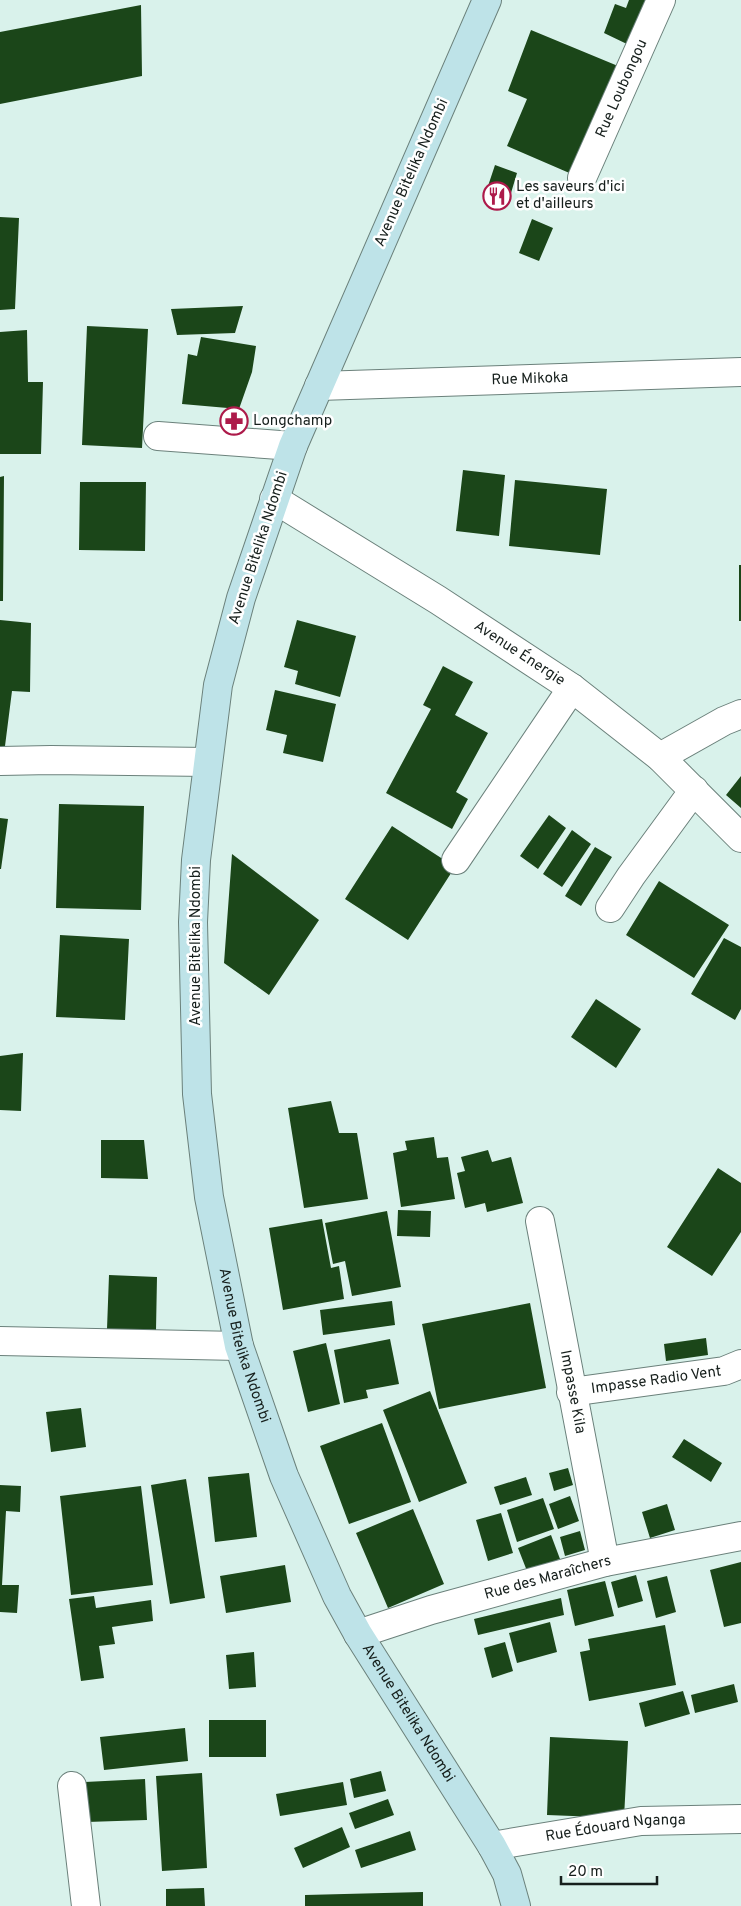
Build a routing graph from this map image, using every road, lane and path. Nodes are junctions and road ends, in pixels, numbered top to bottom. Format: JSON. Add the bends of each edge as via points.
{"nodes":[{"id":1,"x":487,"y":0,"type":"edge"},
{"id":2,"x":661,"y":0,"type":"edge"},
{"id":3,"x":582,"y":178,"type":"dead end"},
{"id":4,"x":741,"y":372,"type":"edge"},
{"id":5,"x":319,"y":386,"type":"junction"},
{"id":6,"x":158,"y":436,"type":"dead end"},
{"id":7,"x":293,"y":446,"type":"junction"},
{"id":8,"x":274,"y":499,"type":"junction"},
{"id":9,"x":572,"y":688,"type":"junction"},
{"id":10,"x":741,"y":714,"type":"edge"},
{"id":11,"x":660,"y":757,"type":"junction"},
{"id":12,"x":0,"y":761,"type":"edge"},
{"id":13,"x":208,"y":762,"type":"junction"},
{"id":14,"x":694,"y":790,"type":"junction"},
{"id":15,"x":741,"y":838,"type":"edge"},
{"id":16,"x":456,"y":860,"type":"dead end"},
{"id":17,"x":610,"y":908,"type":"dead end"},
{"id":18,"x":540,"y":1221,"type":"dead end"},
{"id":19,"x":0,"y":1341,"type":"edge"},
{"id":20,"x":239,"y":1346,"type":"junction"},
{"id":21,"x":741,"y":1364,"type":"edge"},
{"id":22,"x":571,"y":1392,"type":"junction"},
{"id":23,"x":741,"y":1536,"type":"edge"},
{"id":24,"x":605,"y":1562,"type":"junction"},
{"id":25,"x":358,"y":1634,"type":"junction"},
{"id":26,"x":72,"y":1786,"type":"dead end"},
{"id":27,"x":741,"y":1819,"type":"edge"},
{"id":28,"x":499,"y":1859,"type":"junction"},
{"id":29,"x":86,"y":1906,"type":"edge"},
{"id":30,"x":496,"y":1906,"type":"edge"},
{"id":31,"x":516,"y":1906,"type":"edge"},
{"id":32,"x":534,"y":1906,"type":"edge"}],
"edges":[{"from":1,"to":5,"type":"street","name":"Avenue Bitelika Ndombi"},
{"from":2,"to":3,"type":"street","name":"Rue Loubongou"},
{"from":4,"to":5,"type":"street","name":"Rue Mikoka"},
{"from":5,"to":7,"type":"street","name":"Avenue Bitelika Ndombi"},
{"from":6,"to":7,"type":"street"},
{"from":7,"to":8,"type":"street","name":"Avenue Bitelika Ndombi"},
{"from":8,"to":9,"type":"street","name":"Avenue Énergie","via":[[438,600]]},
{"from":8,"to":13,"type":"street","name":"Avenue Bitelika Ndombi","via":[[241,598],[221,675]]},
{"from":9,"to":11,"type":"street","name":"Avenue Énergie"},
{"from":9,"to":16,"type":"street"},
{"from":10,"to":11,"type":"street"},
{"from":11,"to":14,"type":"street","name":"Avenue Énergie"},
{"from":12,"to":13,"type":"street"},
{"from":13,"to":20,"type":"street","name":"Avenue Bitelika Ndombi","via":[[196,860],[193,922],[197,1094],[209,1196]]},
{"from":14,"to":15,"type":"street","name":"Avenue Énergie"},
{"from":14,"to":17,"type":"street"},
{"from":18,"to":22,"type":"street","name":"Impasse Kila"},
{"from":19,"to":20,"type":"street"},
{"from":20,"to":25,"type":"street","name":"Avenue Bitelika Ndombi","via":[[284,1476],[337,1596]]},
{"from":21,"to":22,"type":"street","name":"Impasse Radio Vent","via":[[724,1371]]},
{"from":22,"to":24,"type":"street","name":"Impasse Kila"},
{"from":23,"to":24,"type":"street","name":"Rue des Maraîchers"},
{"from":24,"to":25,"type":"street","name":"Rue des Maraîchers","via":[[431,1610]]},
{"from":25,"to":28,"type":"street","name":"Avenue Bitelika Ndombi"},
{"from":26,"to":29,"type":"street"},
{"from":27,"to":28,"type":"street","name":"Rue Édouard Nganga","via":[[640,1820]]},
{"from":28,"to":30,"type":"street"},
{"from":28,"to":31,"type":"street"},
{"from":28,"to":32,"type":"street"}]}
